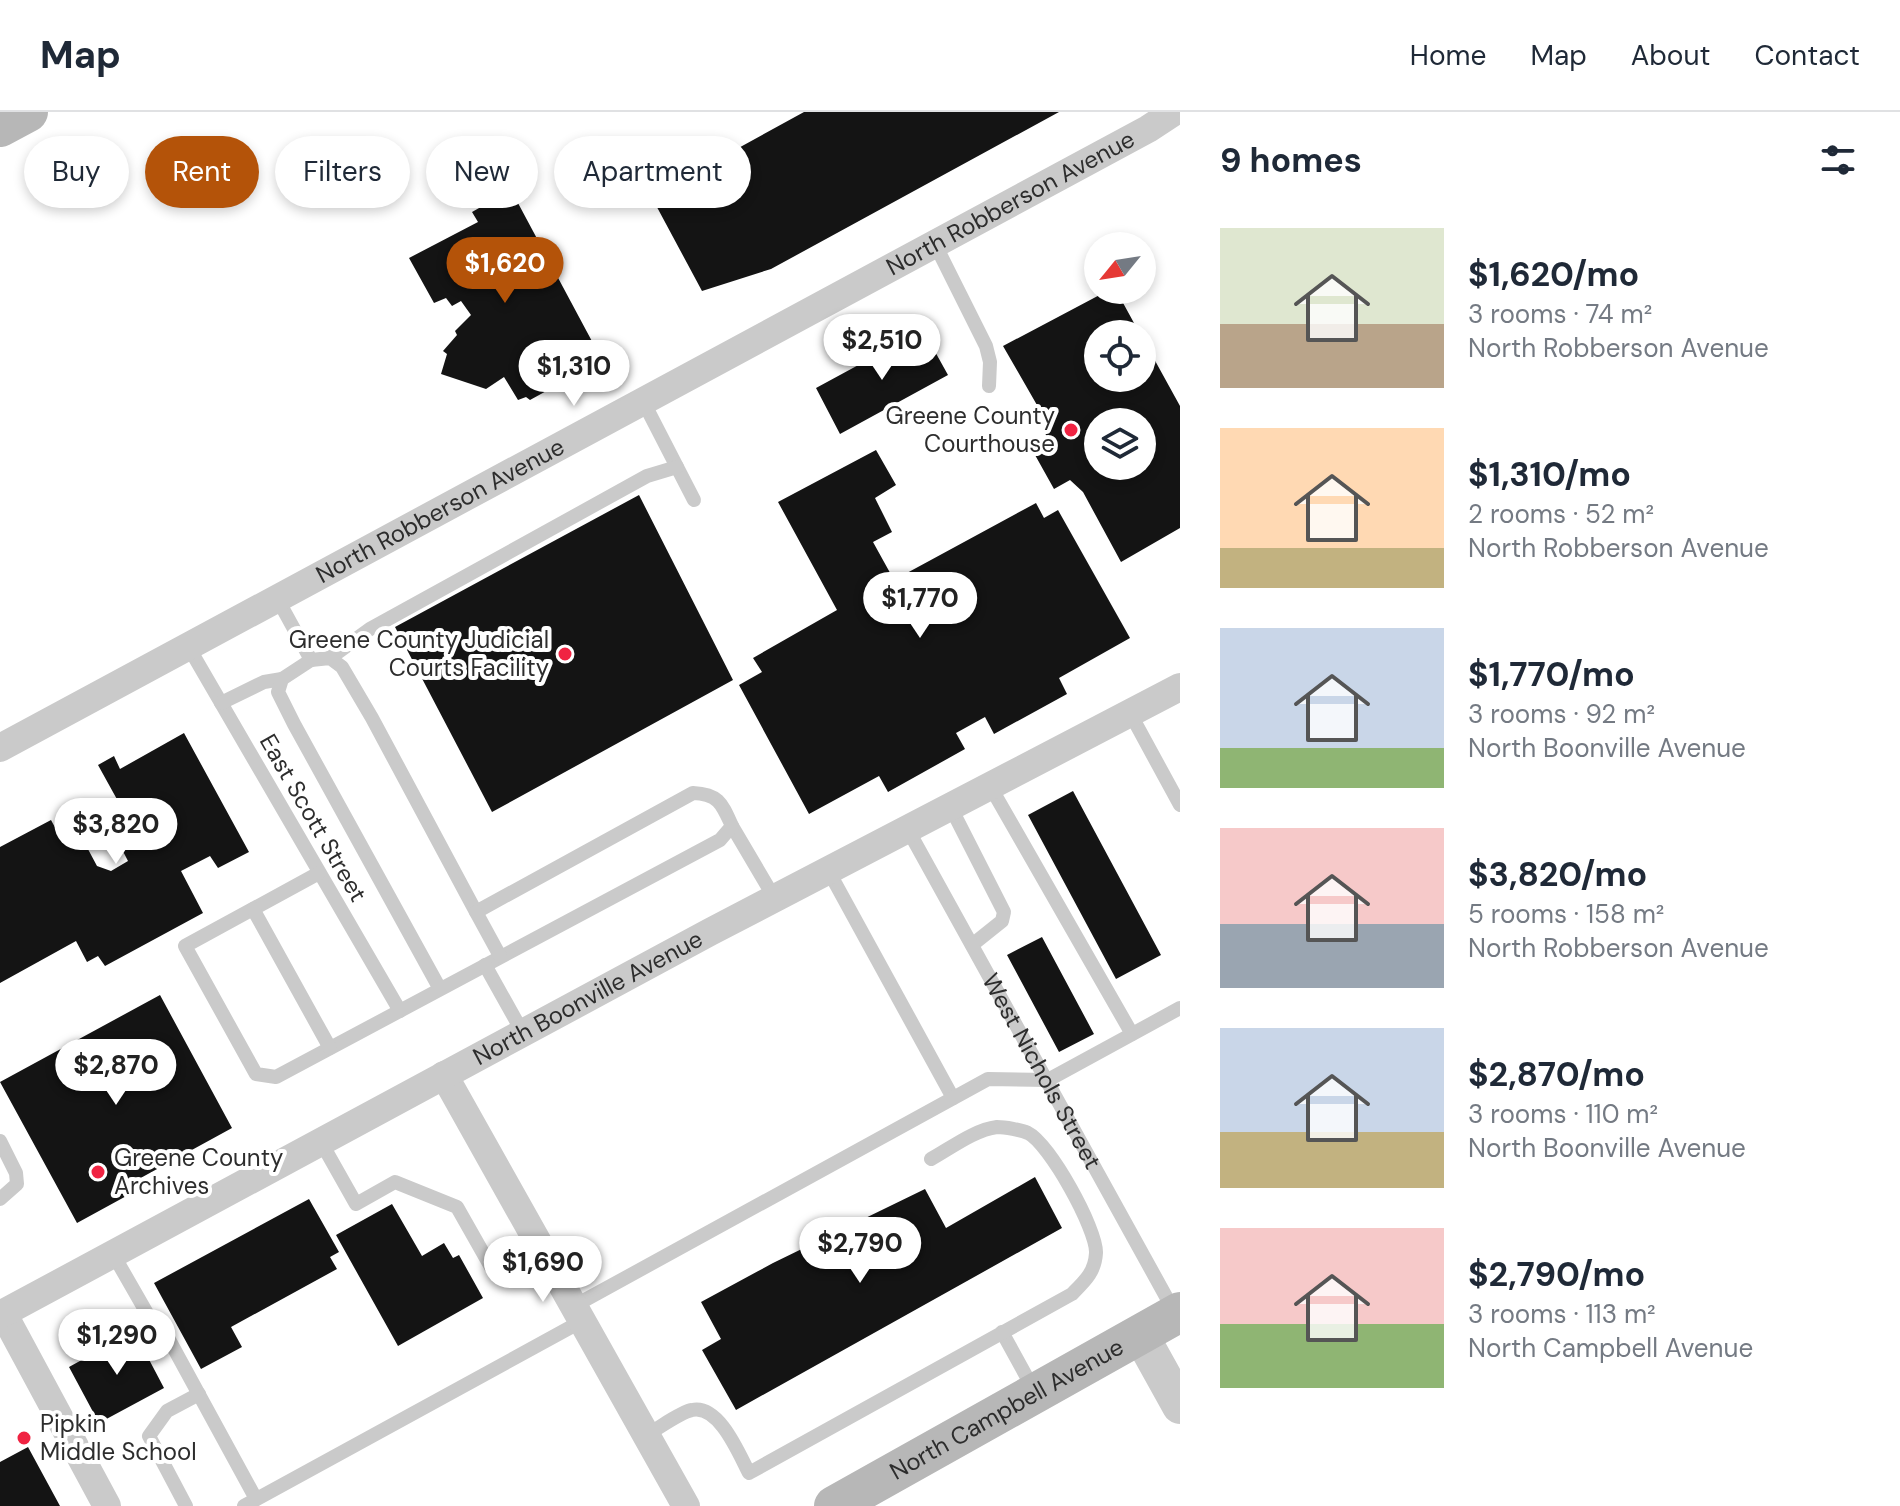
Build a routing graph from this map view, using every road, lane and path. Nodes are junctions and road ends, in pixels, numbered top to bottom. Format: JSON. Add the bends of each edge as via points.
{"nodes":[{"id":1,"x":28,"y":112,"type":"edge"},
{"id":2,"x":1174,"y":112,"type":"edge"},
{"id":3,"x":0,"y":127,"type":"edge"},
{"id":4,"x":935,"y":244,"type":"junction"},
{"id":5,"x":989,"y":386,"type":"dead end"},
{"id":6,"x":643,"y":401,"type":"junction"},
{"id":7,"x":677,"y":467,"type":"junction"},
{"id":8,"x":694,"y":500,"type":"dead end"},
{"id":9,"x":277,"y":598,"type":"junction"},
{"id":10,"x":188,"y":646,"type":"junction"},
{"id":11,"x":330,"y":658,"type":"junction"},
{"id":12,"x":311,"y":660,"type":"junction"},
{"id":13,"x":282,"y":679,"type":"junction"},
{"id":14,"x":1180,"y":687,"type":"edge"},
{"id":15,"x":221,"y":703,"type":"junction"},
{"id":16,"x":1130,"y":713,"type":"junction"},
{"id":17,"x":0,"y":748,"type":"edge"},
{"id":18,"x":990,"y":786,"type":"junction"},
{"id":19,"x":1180,"y":805,"type":"edge"},
{"id":20,"x":950,"y":806,"type":"junction"},
{"id":21,"x":732,"y":826,"type":"junction"},
{"id":22,"x":907,"y":828,"type":"junction"},
{"id":23,"x":828,"y":870,"type":"junction"},
{"id":24,"x":319,"y":873,"type":"junction"},
{"id":25,"x":775,"y":899,"type":"junction"},
{"id":26,"x":253,"y":909,"type":"junction"},
{"id":27,"x":476,"y":912,"type":"junction"},
{"id":28,"x":972,"y":945,"type":"junction"},
{"id":29,"x":500,"y":956,"type":"junction"},
{"id":30,"x":485,"y":965,"type":"junction"},
{"id":31,"x":440,"y":989,"type":"junction"},
{"id":32,"x":1180,"y":1008,"type":"edge"},
{"id":33,"x":400,"y":1011,"type":"junction"},
{"id":34,"x":523,"y":1033,"type":"junction"},
{"id":35,"x":1132,"y":1034,"type":"junction"},
{"id":36,"x":330,"y":1048,"type":"junction"},
{"id":37,"x":444,"y":1075,"type":"junction"},
{"id":38,"x":1048,"y":1080,"type":"junction"},
{"id":39,"x":953,"y":1098,"type":"junction"},
{"id":40,"x":0,"y":1141,"type":"edge"},
{"id":41,"x":321,"y":1142,"type":"junction"},
{"id":42,"x":931,"y":1159,"type":"dead end"},
{"id":43,"x":0,"y":1199,"type":"edge"},
{"id":44,"x":537,"y":1241,"type":"junction"},
{"id":45,"x":113,"y":1254,"type":"junction"},
{"id":46,"x":1,"y":1312,"type":"edge"},
{"id":47,"x":578,"y":1313,"type":"junction"},
{"id":48,"x":1178,"y":1313,"type":"edge"},
{"id":49,"x":1002,"y":1332,"type":"junction"},
{"id":50,"x":1140,"y":1334,"type":"junction"},
{"id":51,"x":1035,"y":1393,"type":"junction"},
{"id":52,"x":199,"y":1394,"type":"junction"},
{"id":53,"x":1180,"y":1406,"type":"edge"},
{"id":54,"x":646,"y":1435,"type":"junction"},
{"id":55,"x":250,"y":1503,"type":"edge"},
{"id":56,"x":107,"y":1506,"type":"edge"},
{"id":57,"x":186,"y":1506,"type":"edge"},
{"id":58,"x":686,"y":1506,"type":"edge"},
{"id":59,"x":834,"y":1506,"type":"edge"}],
"edges":[{"from":1,"to":3,"type":"main road"},
{"from":2,"to":4,"type":"street","name":"North Robberson Avenue"},
{"from":4,"to":5,"type":"lane","via":[[986,346]]},
{"from":4,"to":6,"type":"street","name":"North Robberson Avenue"},
{"from":6,"to":7,"type":"lane"},
{"from":6,"to":9,"type":"street","name":"North Robberson Avenue"},
{"from":7,"to":8,"type":"lane"},
{"from":7,"to":11,"type":"lane","via":[[647,476],[370,629]]},
{"from":9,"to":10,"type":"street","name":"North Robberson Avenue"},
{"from":9,"to":12,"type":"lane"},
{"from":10,"to":15,"type":"lane","name":"East Scott Street"},
{"from":10,"to":17,"type":"street","name":"North Robberson Avenue"},
{"from":11,"to":12,"type":"lane"},
{"from":11,"to":27,"type":"lane","via":[[342,667],[372,718]]},
{"from":12,"to":13,"type":"lane"},
{"from":13,"to":15,"type":"lane"},
{"from":13,"to":31,"type":"lane","via":[[278,692],[294,724]]},
{"from":14,"to":16,"type":"street","name":"North Boonville Avenue"},
{"from":15,"to":24,"type":"lane","name":"East Scott Street"},
{"from":16,"to":18,"type":"street","name":"North Boonville Avenue"},
{"from":16,"to":19,"type":"lane"},
{"from":18,"to":20,"type":"street","name":"North Boonville Avenue"},
{"from":18,"to":35,"type":"lane"},
{"from":20,"to":22,"type":"street","name":"North Boonville Avenue"},
{"from":20,"to":28,"type":"lane","via":[[1004,912],[1002,921]]},
{"from":21,"to":25,"type":"lane"},
{"from":21,"to":27,"type":"lane","via":[[714,797],[693,793]]},
{"from":21,"to":29,"type":"lane","via":[[720,840]]},
{"from":22,"to":23,"type":"street","name":"North Boonville Avenue"},
{"from":22,"to":28,"type":"lane","name":"West Nichols Street"},
{"from":23,"to":25,"type":"street","name":"North Boonville Avenue"},
{"from":23,"to":39,"type":"lane"},
{"from":24,"to":26,"type":"lane"},
{"from":24,"to":33,"type":"lane","name":"East Scott Street"},
{"from":25,"to":34,"type":"street","name":"North Boonville Avenue"},
{"from":26,"to":36,"type":"lane"},
{"from":26,"to":36,"type":"lane","via":[[185,946],[256,1074],[276,1077]]},
{"from":27,"to":29,"type":"lane"},
{"from":28,"to":38,"type":"lane","name":"West Nichols Street"},
{"from":29,"to":30,"type":"lane"},
{"from":30,"to":31,"type":"lane"},
{"from":30,"to":34,"type":"lane"},
{"from":31,"to":33,"type":"lane"},
{"from":32,"to":35,"type":"lane"},
{"from":33,"to":36,"type":"lane"},
{"from":34,"to":37,"type":"street","name":"North Boonville Avenue"},
{"from":35,"to":38,"type":"lane"},
{"from":37,"to":41,"type":"street","name":"North Boonville Avenue"},
{"from":37,"to":44,"type":"street"},
{"from":38,"to":39,"type":"lane","via":[[988,1079]]},
{"from":38,"to":48,"type":"lane","name":"West Nichols Street"},
{"from":39,"to":47,"type":"lane"},
{"from":40,"to":43,"type":"lane","via":[[17,1184]]},
{"from":41,"to":44,"type":"lane","via":[[356,1204],[395,1182],[457,1207],[491,1267]]},
{"from":41,"to":45,"type":"street","name":"North Boonville Avenue"},
{"from":42,"to":49,"type":"lane","via":[[998,1127],[1028,1133],[1047,1150],[1090,1226],[1096,1251],[1091,1275],[1072,1294]]},
{"from":44,"to":47,"type":"street"},
{"from":45,"to":46,"type":"street","name":"North Boonville Avenue"},
{"from":45,"to":52,"type":"lane"},
{"from":46,"to":56,"type":"street"},
{"from":47,"to":54,"type":"street"},
{"from":47,"to":55,"type":"lane"},
{"from":48,"to":50,"type":"main road","name":"North Campbell Avenue"},
{"from":49,"to":51,"type":"lane"},
{"from":49,"to":54,"type":"lane","via":[[749,1473],[722,1424],[706,1412],[692,1409]]},
{"from":50,"to":51,"type":"main road","name":"North Campbell Avenue"},
{"from":50,"to":53,"type":"street"},
{"from":51,"to":59,"type":"main road","name":"North Campbell Avenue"},
{"from":52,"to":55,"type":"lane"},
{"from":52,"to":57,"type":"lane","via":[[167,1411],[149,1436]]},
{"from":54,"to":58,"type":"street"}]}
